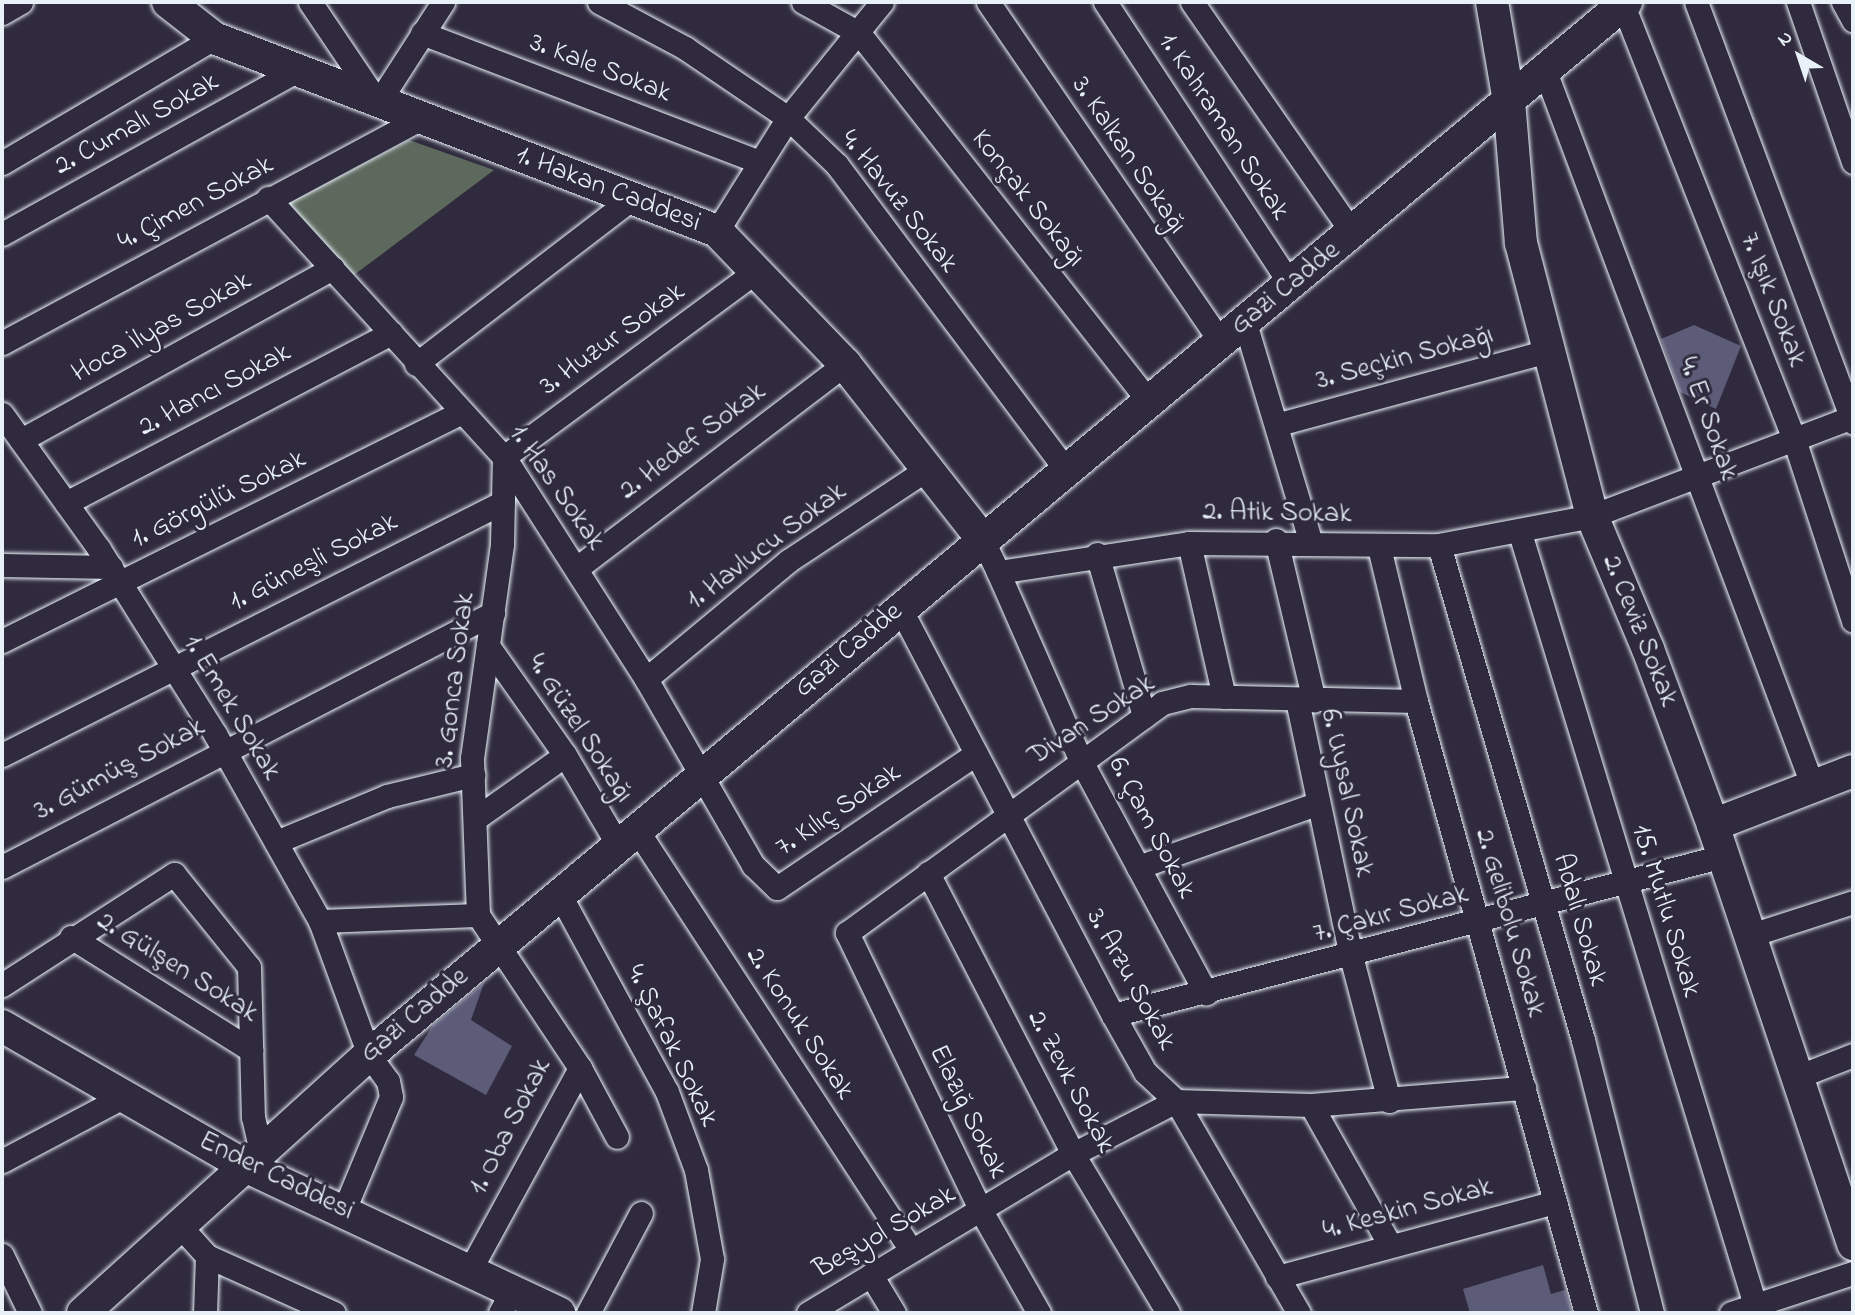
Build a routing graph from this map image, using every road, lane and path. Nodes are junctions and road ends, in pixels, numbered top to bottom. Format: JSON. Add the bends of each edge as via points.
{"nodes":[{"id":1,"x":21,"y":2,"type":"edge"},
{"id":2,"x":168,"y":2,"type":"edge"},
{"id":3,"x":310,"y":2,"type":"edge"},
{"id":4,"x":443,"y":2,"type":"edge"},
{"id":5,"x":599,"y":2,"type":"edge"},
{"id":6,"x":803,"y":2,"type":"edge"},
{"id":7,"x":882,"y":2,"type":"edge"},
{"id":8,"x":988,"y":2,"type":"edge"},
{"id":9,"x":1105,"y":2,"type":"edge"},
{"id":10,"x":1192,"y":2,"type":"edge"},
{"id":11,"x":1492,"y":2,"type":"edge"},
{"id":12,"x":1696,"y":2,"type":"edge"},
{"id":13,"x":1798,"y":2,"type":"edge"},
{"id":14,"x":1843,"y":2,"type":"edge"},
{"id":15,"x":1614,"y":7,"type":"edge"},
{"id":16,"x":2,"y":13,"type":"edge"},
{"id":17,"x":1853,"y":20,"type":"edge"},
{"id":18,"x":422,"y":33,"type":"junction"},
{"id":19,"x":859,"y":33,"type":"junction"},
{"id":20,"x":214,"y":38,"type":"junction"},
{"id":21,"x":300,"y":69,"type":"junction"},
{"id":22,"x":1545,"y":71,"type":"junction"},
{"id":23,"x":1509,"y":101,"type":"junction"},
{"id":24,"x":378,"y":103,"type":"junction"},
{"id":25,"x":788,"y":118,"type":"junction"},
{"id":26,"x":419,"y":119,"type":"junction"},
{"id":27,"x":757,"y":161,"type":"junction"},
{"id":28,"x":1853,"y":162,"type":"edge"},
{"id":29,"x":2,"y":163,"type":"edge"},
{"id":30,"x":268,"y":198,"type":"junction"},
{"id":31,"x":631,"y":199,"type":"junction"},
{"id":32,"x":717,"y":231,"type":"junction"},
{"id":33,"x":2,"y":234,"type":"edge"},
{"id":34,"x":1353,"y":234,"type":"junction"},
{"id":35,"x":333,"y":268,"type":"junction"},
{"id":36,"x":756,"y":271,"type":"junction"},
{"id":37,"x":1291,"y":285,"type":"junction"},
{"id":38,"x":1245,"y":323,"type":"junction"},
{"id":39,"x":391,"y":333,"type":"junction"},
{"id":40,"x":1221,"y":342,"type":"junction"},
{"id":41,"x":2,"y":343,"type":"edge"},
{"id":42,"x":1547,"y":351,"type":"junction"},
{"id":43,"x":416,"y":364,"type":"junction"},
{"id":44,"x":845,"y":364,"type":"junction"},
{"id":45,"x":1149,"y":401,"type":"junction"},
{"id":46,"x":462,"y":412,"type":"junction"},
{"id":47,"x":2,"y":414,"type":"edge"},
{"id":48,"x":1853,"y":419,"type":"edge"},
{"id":49,"x":1279,"y":424,"type":"junction"},
{"id":50,"x":1794,"y":439,"type":"junction"},
{"id":51,"x":21,"y":440,"type":"junction"},
{"id":52,"x":504,"y":457,"type":"junction"},
{"id":53,"x":927,"y":468,"type":"junction"},
{"id":54,"x":1066,"y":470,"type":"junction"},
{"id":55,"x":1696,"y":477,"type":"junction"},
{"id":56,"x":503,"y":502,"type":"junction"},
{"id":57,"x":66,"y":503,"type":"junction"},
{"id":58,"x":1592,"y":516,"type":"junction"},
{"id":59,"x":1520,"y":533,"type":"junction"},
{"id":60,"x":982,"y":540,"type":"junction"},
{"id":61,"x":1276,"y":540,"type":"junction"},
{"id":62,"x":1310,"y":540,"type":"junction"},
{"id":63,"x":1189,"y":542,"type":"junction"},
{"id":64,"x":1439,"y":545,"type":"junction"},
{"id":65,"x":1379,"y":547,"type":"junction"},
{"id":66,"x":1097,"y":554,"type":"junction"},
{"id":67,"x":2,"y":565,"type":"edge"},
{"id":68,"x":577,"y":568,"type":"junction"},
{"id":69,"x":998,"y":572,"type":"junction"},
{"id":70,"x":115,"y":575,"type":"junction"},
{"id":71,"x":900,"y":608,"type":"junction"},
{"id":72,"x":493,"y":613,"type":"junction"},
{"id":73,"x":1853,"y":621,"type":"edge"},
{"id":74,"x":2,"y":641,"type":"edge"},
{"id":75,"x":488,"y":646,"type":"junction"},
{"id":76,"x":173,"y":667,"type":"junction"},
{"id":77,"x":646,"y":679,"type":"junction"},
{"id":78,"x":1224,"y":697,"type":"junction"},
{"id":79,"x":1305,"y":701,"type":"junction"},
{"id":80,"x":1416,"y":701,"type":"junction"},
{"id":81,"x":1144,"y":716,"type":"junction"},
{"id":82,"x":223,"y":748,"type":"junction"},
{"id":83,"x":976,"y":754,"type":"junction"},
{"id":84,"x":2,"y":755,"type":"edge"},
{"id":85,"x":565,"y":755,"type":"junction"},
{"id":86,"x":1081,"y":761,"type":"junction"},
{"id":87,"x":1853,"y":771,"type":"edge"},
{"id":88,"x":473,"y":775,"type":"junction"},
{"id":89,"x":703,"y":776,"type":"junction"},
{"id":90,"x":1813,"y":787,"type":"junction"},
{"id":91,"x":1316,"y":804,"type":"junction"},
{"id":92,"x":1007,"y":814,"type":"junction"},
{"id":93,"x":475,"y":819,"type":"junction"},
{"id":94,"x":1713,"y":825,"type":"junction"},
{"id":95,"x":628,"y":837,"type":"junction"},
{"id":96,"x":276,"y":842,"type":"junction"},
{"id":97,"x":1723,"y":856,"type":"junction"},
{"id":98,"x":2,"y":867,"type":"edge"},
{"id":99,"x":1138,"y":867,"type":"junction"},
{"id":100,"x":928,"y":873,"type":"junction"},
{"id":101,"x":1625,"y":883,"type":"junction"},
{"id":102,"x":560,"y":895,"type":"junction"},
{"id":103,"x":1853,"y":902,"type":"edge"},
{"id":104,"x":1544,"y":905,"type":"junction"},
{"id":105,"x":478,"y":915,"type":"junction"},
{"id":106,"x":320,"y":921,"type":"junction"},
{"id":107,"x":1478,"y":922,"type":"junction"},
{"id":108,"x":847,"y":933,"type":"joint"},
{"id":109,"x":1748,"y":936,"type":"junction"},
{"id":110,"x":71,"y":937,"type":"junction"},
{"id":111,"x":496,"y":948,"type":"junction"},
{"id":112,"x":1351,"y":956,"type":"junction"},
{"id":113,"x":2,"y":985,"type":"edge"},
{"id":114,"x":1206,"y":993,"type":"junction"},
{"id":115,"x":1113,"y":1015,"type":"junction"},
{"id":116,"x":2,"y":1026,"type":"edge"},
{"id":117,"x":251,"y":1050,"type":"junction"},
{"id":118,"x":369,"y":1055,"type":"junction"},
{"id":119,"x":1853,"y":1055,"type":"edge"},
{"id":120,"x":580,"y":1068,"type":"junction"},
{"id":121,"x":1794,"y":1078,"type":"junction"},
{"id":122,"x":1524,"y":1088,"type":"junction"},
{"id":123,"x":123,"y":1097,"type":"junction"},
{"id":124,"x":1176,"y":1101,"type":"junction"},
{"id":125,"x":1389,"y":1101,"type":"junction"},
{"id":126,"x":1311,"y":1105,"type":"junction"},
{"id":127,"x":617,"y":1137,"type":"dead end"},
{"id":128,"x":1073,"y":1154,"type":"junction"},
{"id":129,"x":253,"y":1158,"type":"junction"},
{"id":130,"x":2,"y":1161,"type":"edge"},
{"id":131,"x":1844,"y":1188,"type":"edge"},
{"id":132,"x":1555,"y":1202,"type":"junction"},
{"id":133,"x":344,"y":1210,"type":"junction"},
{"id":134,"x":981,"y":1211,"type":"junction"},
{"id":135,"x":641,"y":1213,"type":"dead end"},
{"id":136,"x":179,"y":1225,"type":"junction"},
{"id":137,"x":1853,"y":1244,"type":"edge"},
{"id":138,"x":1390,"y":1245,"type":"junction"},
{"id":139,"x":911,"y":1250,"type":"junction"},
{"id":140,"x":2,"y":1255,"type":"edge"},
{"id":141,"x":207,"y":1256,"type":"junction"},
{"id":142,"x":471,"y":1268,"type":"junction"},
{"id":143,"x":1853,"y":1273,"type":"edge"},
{"id":144,"x":871,"y":1275,"type":"junction"},
{"id":145,"x":1277,"y":1277,"type":"junction"},
{"id":146,"x":507,"y":1301,"type":"edge"},
{"id":147,"x":1755,"y":1305,"type":"junction"},
{"id":148,"x":30,"y":1313,"type":"edge"},
{"id":149,"x":83,"y":1313,"type":"edge"},
{"id":150,"x":205,"y":1313,"type":"edge"},
{"id":151,"x":334,"y":1313,"type":"edge"},
{"id":152,"x":559,"y":1313,"type":"edge"},
{"id":153,"x":588,"y":1313,"type":"edge"},
{"id":154,"x":703,"y":1313,"type":"edge"},
{"id":155,"x":808,"y":1313,"type":"edge"},
{"id":156,"x":894,"y":1313,"type":"edge"},
{"id":157,"x":1039,"y":1313,"type":"edge"},
{"id":158,"x":1167,"y":1313,"type":"edge"},
{"id":159,"x":1299,"y":1313,"type":"edge"},
{"id":160,"x":1586,"y":1313,"type":"edge"},
{"id":161,"x":1653,"y":1313,"type":"edge"},
{"id":162,"x":1731,"y":1313,"type":"edge"}],
"edges":[{"from":1,"to":16,"type":"street"},
{"from":2,"to":20,"type":"main road","name":"1. Hakan Caddesi"},
{"from":3,"to":24,"type":"street"},
{"from":4,"to":18,"type":"street"},
{"from":5,"to":25,"type":"street","name":"4. Havuz Sokak","via":[[685,48]]},
{"from":6,"to":19,"type":"street"},
{"from":7,"to":19,"type":"street"},
{"from":8,"to":40,"type":"street","name":"3. Kalkan Sokağı"},
{"from":9,"to":37,"type":"street","name":"1. Kahraman Sokak"},
{"from":10,"to":34,"type":"street"},
{"from":11,"to":23,"type":"main road","name":"2. Ceviz Sokak"},
{"from":12,"to":48,"type":"street"},
{"from":13,"to":28,"type":"street"},
{"from":14,"to":17,"type":"street"},
{"from":15,"to":22,"type":"main road","name":"Gazi Cadde"},
{"from":15,"to":50,"type":"street","name":"7. Işık Sokak"},
{"from":18,"to":24,"type":"street"},
{"from":18,"to":27,"type":"street","name":"3. Kale Sokak"},
{"from":19,"to":25,"type":"street"},
{"from":19,"to":45,"type":"street","name":"Konçak Sokağı"},
{"from":20,"to":21,"type":"main road","name":"1. Hakan Caddesi"},
{"from":20,"to":29,"type":"street"},
{"from":21,"to":24,"type":"main road","name":"1. Hakan Caddesi"},
{"from":21,"to":33,"type":"street","name":"2. Cumalı Sokak"},
{"from":22,"to":23,"type":"main road","name":"Gazi Cadde"},
{"from":22,"to":55,"type":"street","name":"4. Er Sokak"},
{"from":23,"to":34,"type":"main road","name":"Gazi Cadde"},
{"from":23,"to":42,"type":"main road","name":"2. Ceviz Sokak","via":[[1521,243]]},
{"from":24,"to":26,"type":"main road","name":"1. Hakan Caddesi"},
{"from":25,"to":27,"type":"street"},
{"from":25,"to":54,"type":"street","name":"4. Havuz Sokak","via":[[837,165]]},
{"from":26,"to":30,"type":"street","name":"4. Çimen Sokak"},
{"from":26,"to":31,"type":"main road","name":"1. Hakan Caddesi"},
{"from":27,"to":32,"type":"street"},
{"from":30,"to":35,"type":"street","name":"1. Has Sokak"},
{"from":30,"to":41,"type":"street","name":"4. Çimen Sokak"},
{"from":31,"to":32,"type":"main road","name":"1. Hakan Caddesi"},
{"from":31,"to":43,"type":"street"},
{"from":32,"to":36,"type":"main road","name":"1. Hakan Caddesi"},
{"from":34,"to":37,"type":"main road","name":"Gazi Cadde"},
{"from":35,"to":39,"type":"street","name":"1. Has Sokak"},
{"from":35,"to":51,"type":"street","name":"Hoca İlyas Sokak"},
{"from":36,"to":44,"type":"main road","name":"1. Hakan Caddesi"},
{"from":36,"to":52,"type":"street","name":"3. Huzur Sokak"},
{"from":37,"to":38,"type":"main road","name":"Gazi Cadde"},
{"from":38,"to":40,"type":"main road","name":"Gazi Cadde"},
{"from":38,"to":49,"type":"street"},
{"from":39,"to":43,"type":"street","name":"1. Has Sokak"},
{"from":39,"to":57,"type":"street","name":"2. Hancı Sokak"},
{"from":40,"to":45,"type":"main road","name":"Gazi Cadde"},
{"from":42,"to":49,"type":"street","name":"3. Seçkin Sokağı"},
{"from":42,"to":58,"type":"main road","name":"2. Ceviz Sokak"},
{"from":43,"to":46,"type":"street","name":"1. Has Sokak"},
{"from":44,"to":53,"type":"main road","name":"1. Hakan Caddesi"},
{"from":44,"to":68,"type":"street","name":"2. Hedef Sokak"},
{"from":45,"to":54,"type":"main road","name":"Gazi Cadde"},
{"from":46,"to":52,"type":"street","name":"1. Has Sokak"},
{"from":46,"to":70,"type":"street","name":"1. Görgülü Sokak"},
{"from":47,"to":51,"type":"street","name":"1. Emek Sokak"},
{"from":48,"to":50,"type":"street","name":"2. Atik Sokak"},
{"from":49,"to":62,"type":"street"},
{"from":50,"to":55,"type":"street","name":"2. Atik Sokak"},
{"from":50,"to":73,"type":"street","name":"7. Işık Sokak"},
{"from":51,"to":57,"type":"street","name":"1. Emek Sokak"},
{"from":52,"to":56,"type":"street","name":"3. Gonca Sokak"},
{"from":52,"to":68,"type":"street","name":"1. Has Sokak"},
{"from":53,"to":60,"type":"main road","name":"1. Hakan Caddesi"},
{"from":53,"to":77,"type":"street","name":"1. Havlucu Sokak","via":[[788,561]]},
{"from":54,"to":60,"type":"main road","name":"Gazi Cadde"},
{"from":55,"to":58,"type":"street","name":"2. Atik Sokak"},
{"from":55,"to":90,"type":"street","name":"4. Er Sokak"},
{"from":56,"to":72,"type":"street","name":"3. Gonca Sokak"},
{"from":56,"to":76,"type":"street","name":"1. Güneşli Sokak"},
{"from":57,"to":70,"type":"street","name":"1. Emek Sokak"},
{"from":58,"to":59,"type":"street","name":"2. Atik Sokak"},
{"from":58,"to":94,"type":"main road","name":"2. Ceviz Sokak","via":[[1648,649]]},
{"from":59,"to":64,"type":"street","name":"2. Atik Sokak"},
{"from":59,"to":101,"type":"street","name":"15. Mutlu Sokak"},
{"from":60,"to":69,"type":"street"},
{"from":60,"to":71,"type":"main road","name":"Gazi Cadde"},
{"from":61,"to":62,"type":"street","name":"2. Atik Sokak"},
{"from":61,"to":63,"type":"street","name":"2. Atik Sokak"},
{"from":61,"to":79,"type":"street","name":"6. Uysal Sokak"},
{"from":62,"to":65,"type":"street","name":"2. Atik Sokak"},
{"from":63,"to":66,"type":"street","name":"2. Atik Sokak"},
{"from":63,"to":78,"type":"street"},
{"from":64,"to":65,"type":"street","name":"2. Atik Sokak"},
{"from":64,"to":104,"type":"street","name":"Adalı Sokak"},
{"from":65,"to":80,"type":"street","name":"2. Gelibolu Sokak"},
{"from":66,"to":69,"type":"street","name":"2. Atik Sokak"},
{"from":66,"to":81,"type":"street"},
{"from":67,"to":70,"type":"street"},
{"from":68,"to":77,"type":"street","name":"1. Has Sokak"},
{"from":69,"to":86,"type":"street","name":"6. Çam Sokak"},
{"from":70,"to":74,"type":"street","name":"1. Görgülü Sokak"},
{"from":70,"to":76,"type":"street","name":"1. Emek Sokak"},
{"from":71,"to":83,"type":"street","name":"3. Arzu Sokak"},
{"from":71,"to":89,"type":"main road","name":"Gazi Cadde"},
{"from":72,"to":75,"type":"street","name":"3. Gonca Sokak"},
{"from":72,"to":82,"type":"street","name":"3. Gümüş Sokak"},
{"from":75,"to":85,"type":"street","name":"4. Güzel Sokağı"},
{"from":75,"to":88,"type":"street","name":"3. Gonca Sokak"},
{"from":76,"to":82,"type":"street","name":"1. Emek Sokak"},
{"from":76,"to":84,"type":"street","name":"1. Güneşli Sokak"},
{"from":77,"to":89,"type":"street","name":"1. Has Sokak"},
{"from":78,"to":79,"type":"street","name":"Divan Sokak"},
{"from":78,"to":81,"type":"street","name":"Divan Sokak","via":[[1191,696],[1162,703]]},
{"from":79,"to":80,"type":"street","name":"Divan Sokak"},
{"from":79,"to":91,"type":"street","name":"6. Uysal Sokak"},
{"from":80,"to":107,"type":"street","name":"2. Gelibolu Sokak"},
{"from":81,"to":86,"type":"street","name":"Divan Sokak"},
{"from":82,"to":96,"type":"street","name":"1. Emek Sokak"},
{"from":82,"to":98,"type":"street","name":"3. Gümüş Sokak"},
{"from":83,"to":89,"type":"street","name":"7. Kılıç Sokak","via":[[777,888],[753,865]]},
{"from":83,"to":92,"type":"street","name":"3. Arzu Sokak"},
{"from":85,"to":93,"type":"street"},
{"from":85,"to":95,"type":"street","name":"4. Güzel Sokağı"},
{"from":86,"to":92,"type":"street","name":"Divan Sokak"},
{"from":86,"to":99,"type":"street","name":"6. Çam Sokak"},
{"from":87,"to":90,"type":"main road"},
{"from":88,"to":93,"type":"street","name":"3. Gonca Sokak"},
{"from":88,"to":96,"type":"street","via":[[387,796]]},
{"from":89,"to":95,"type":"main road","name":"Gazi Cadde"},
{"from":90,"to":94,"type":"main road"},
{"from":91,"to":99,"type":"street"},
{"from":91,"to":112,"type":"street","name":"6. Uysal Sokak"},
{"from":92,"to":100,"type":"street","name":"Divan Sokak"},
{"from":92,"to":115,"type":"street","name":"3. Arzu Sokak"},
{"from":93,"to":105,"type":"street","name":"3. Gonca Sokak"},
{"from":94,"to":97,"type":"main road","name":"2. Ceviz Sokak"},
{"from":95,"to":102,"type":"main road","name":"Gazi Cadde"},
{"from":95,"to":139,"type":"street","name":"2. Konuk Sokak"},
{"from":96,"to":106,"type":"street","name":"1. Emek Sokak"},
{"from":97,"to":101,"type":"street","name":"7. Çakır Sokak"},
{"from":97,"to":109,"type":"main road","name":"2. Ceviz Sokak"},
{"from":99,"to":114,"type":"street","name":"6. Çam Sokak"},
{"from":100,"to":108,"type":"street","name":"Divan Sokak"},
{"from":100,"to":128,"type":"street","name":"2. Zevk Sokak"},
{"from":101,"to":104,"type":"street","name":"7. Çakır Sokak"},
{"from":101,"to":147,"type":"street","name":"15. Mutlu Sokak"},
{"from":102,"to":111,"type":"main road","name":"Gazi Cadde"},
{"from":102,"to":154,"type":"street","name":"4. Şafak Sokak","via":[[667,1092],[696,1170],[712,1259]]},
{"from":103,"to":109,"type":"street"},
{"from":104,"to":107,"type":"street","name":"7. Çakır Sokak"},
{"from":104,"to":161,"type":"street","name":"Adalı Sokak"},
{"from":105,"to":106,"type":"street"},
{"from":105,"to":111,"type":"street","name":"3. Gonca Sokak"},
{"from":106,"to":118,"type":"street","name":"1. Emek Sokak"},
{"from":107,"to":112,"type":"street","name":"7. Çakır Sokak"},
{"from":107,"to":122,"type":"street","name":"2. Gelibolu Sokak"},
{"from":108,"to":134,"type":"street","name":"Elazığ Sokak"},
{"from":109,"to":121,"type":"main road","name":"2. Ceviz Sokak"},
{"from":110,"to":113,"type":"street"},
{"from":110,"to":117,"type":"street","name":"2. Gülşen Sokak"},
{"from":110,"to":117,"type":"street","via":[[173,874],[249,967]]},
{"from":111,"to":118,"type":"main road","name":"Gazi Cadde"},
{"from":111,"to":120,"type":"street","name":"1. Oba Sokak"},
{"from":112,"to":114,"type":"street","name":"7. Çakır Sokak"},
{"from":112,"to":125,"type":"street","name":"6. Uysal Sokak"},
{"from":114,"to":115,"type":"street","name":"7. Çakır Sokak"},
{"from":115,"to":124,"type":"street","name":"3. Arzu Sokak","via":[[1145,1072]]},
{"from":116,"to":123,"type":"main road","name":"Ender Caddesi"},
{"from":117,"to":129,"type":"street"},
{"from":118,"to":129,"type":"main road","name":"Gazi Cadde"},
{"from":118,"to":133,"type":"street","name":"1. Emek Sokak","via":[[388,1081],[391,1097]]},
{"from":119,"to":121,"type":"street"},
{"from":120,"to":127,"type":"street"},
{"from":120,"to":142,"type":"street","name":"1. Oba Sokak"},
{"from":121,"to":131,"type":"main road","name":"2. Ceviz Sokak"},
{"from":122,"to":125,"type":"street"},
{"from":122,"to":132,"type":"street","name":"2. Gelibolu Sokak"},
{"from":123,"to":129,"type":"main road","name":"Ender Caddesi"},
{"from":123,"to":130,"type":"street"},
{"from":124,"to":126,"type":"street"},
{"from":124,"to":128,"type":"street","name":"Beşyol Sokak"},
{"from":124,"to":145,"type":"street","name":"3. Arzu Sokak"},
{"from":125,"to":126,"type":"street"},
{"from":126,"to":138,"type":"street"},
{"from":128,"to":134,"type":"street","name":"Beşyol Sokak"},
{"from":128,"to":158,"type":"street","name":"2. Zevk Sokak"},
{"from":129,"to":133,"type":"main road","name":"Ender Caddesi"},
{"from":129,"to":136,"type":"main road","name":"Gazi Cadde"},
{"from":131,"to":137,"type":"main road","name":"2. Ceviz Sokak"},
{"from":132,"to":138,"type":"street","name":"4. Keskin Sokak"},
{"from":132,"to":160,"type":"street","name":"2. Gelibolu Sokak"},
{"from":133,"to":142,"type":"main road","name":"Ender Caddesi"},
{"from":134,"to":139,"type":"street","name":"Beşyol Sokak"},
{"from":134,"to":157,"type":"street","name":"Elazığ Sokak"},
{"from":135,"to":153,"type":"street"},
{"from":136,"to":141,"type":"street"},
{"from":136,"to":149,"type":"main road","name":"Gazi Cadde"},
{"from":138,"to":145,"type":"street","name":"4. Keskin Sokak"},
{"from":139,"to":144,"type":"street","name":"Beşyol Sokak"},
{"from":140,"to":148,"type":"street"},
{"from":141,"to":150,"type":"street"},
{"from":141,"to":151,"type":"street"},
{"from":142,"to":146,"type":"main road","name":"Ender Caddesi"},
{"from":143,"to":147,"type":"street"},
{"from":144,"to":155,"type":"street","name":"Beşyol Sokak"},
{"from":144,"to":156,"type":"street"},
{"from":145,"to":159,"type":"street","name":"3. Arzu Sokak"},
{"from":146,"to":152,"type":"main road","name":"Ender Caddesi"},
{"from":147,"to":162,"type":"street"}]}
